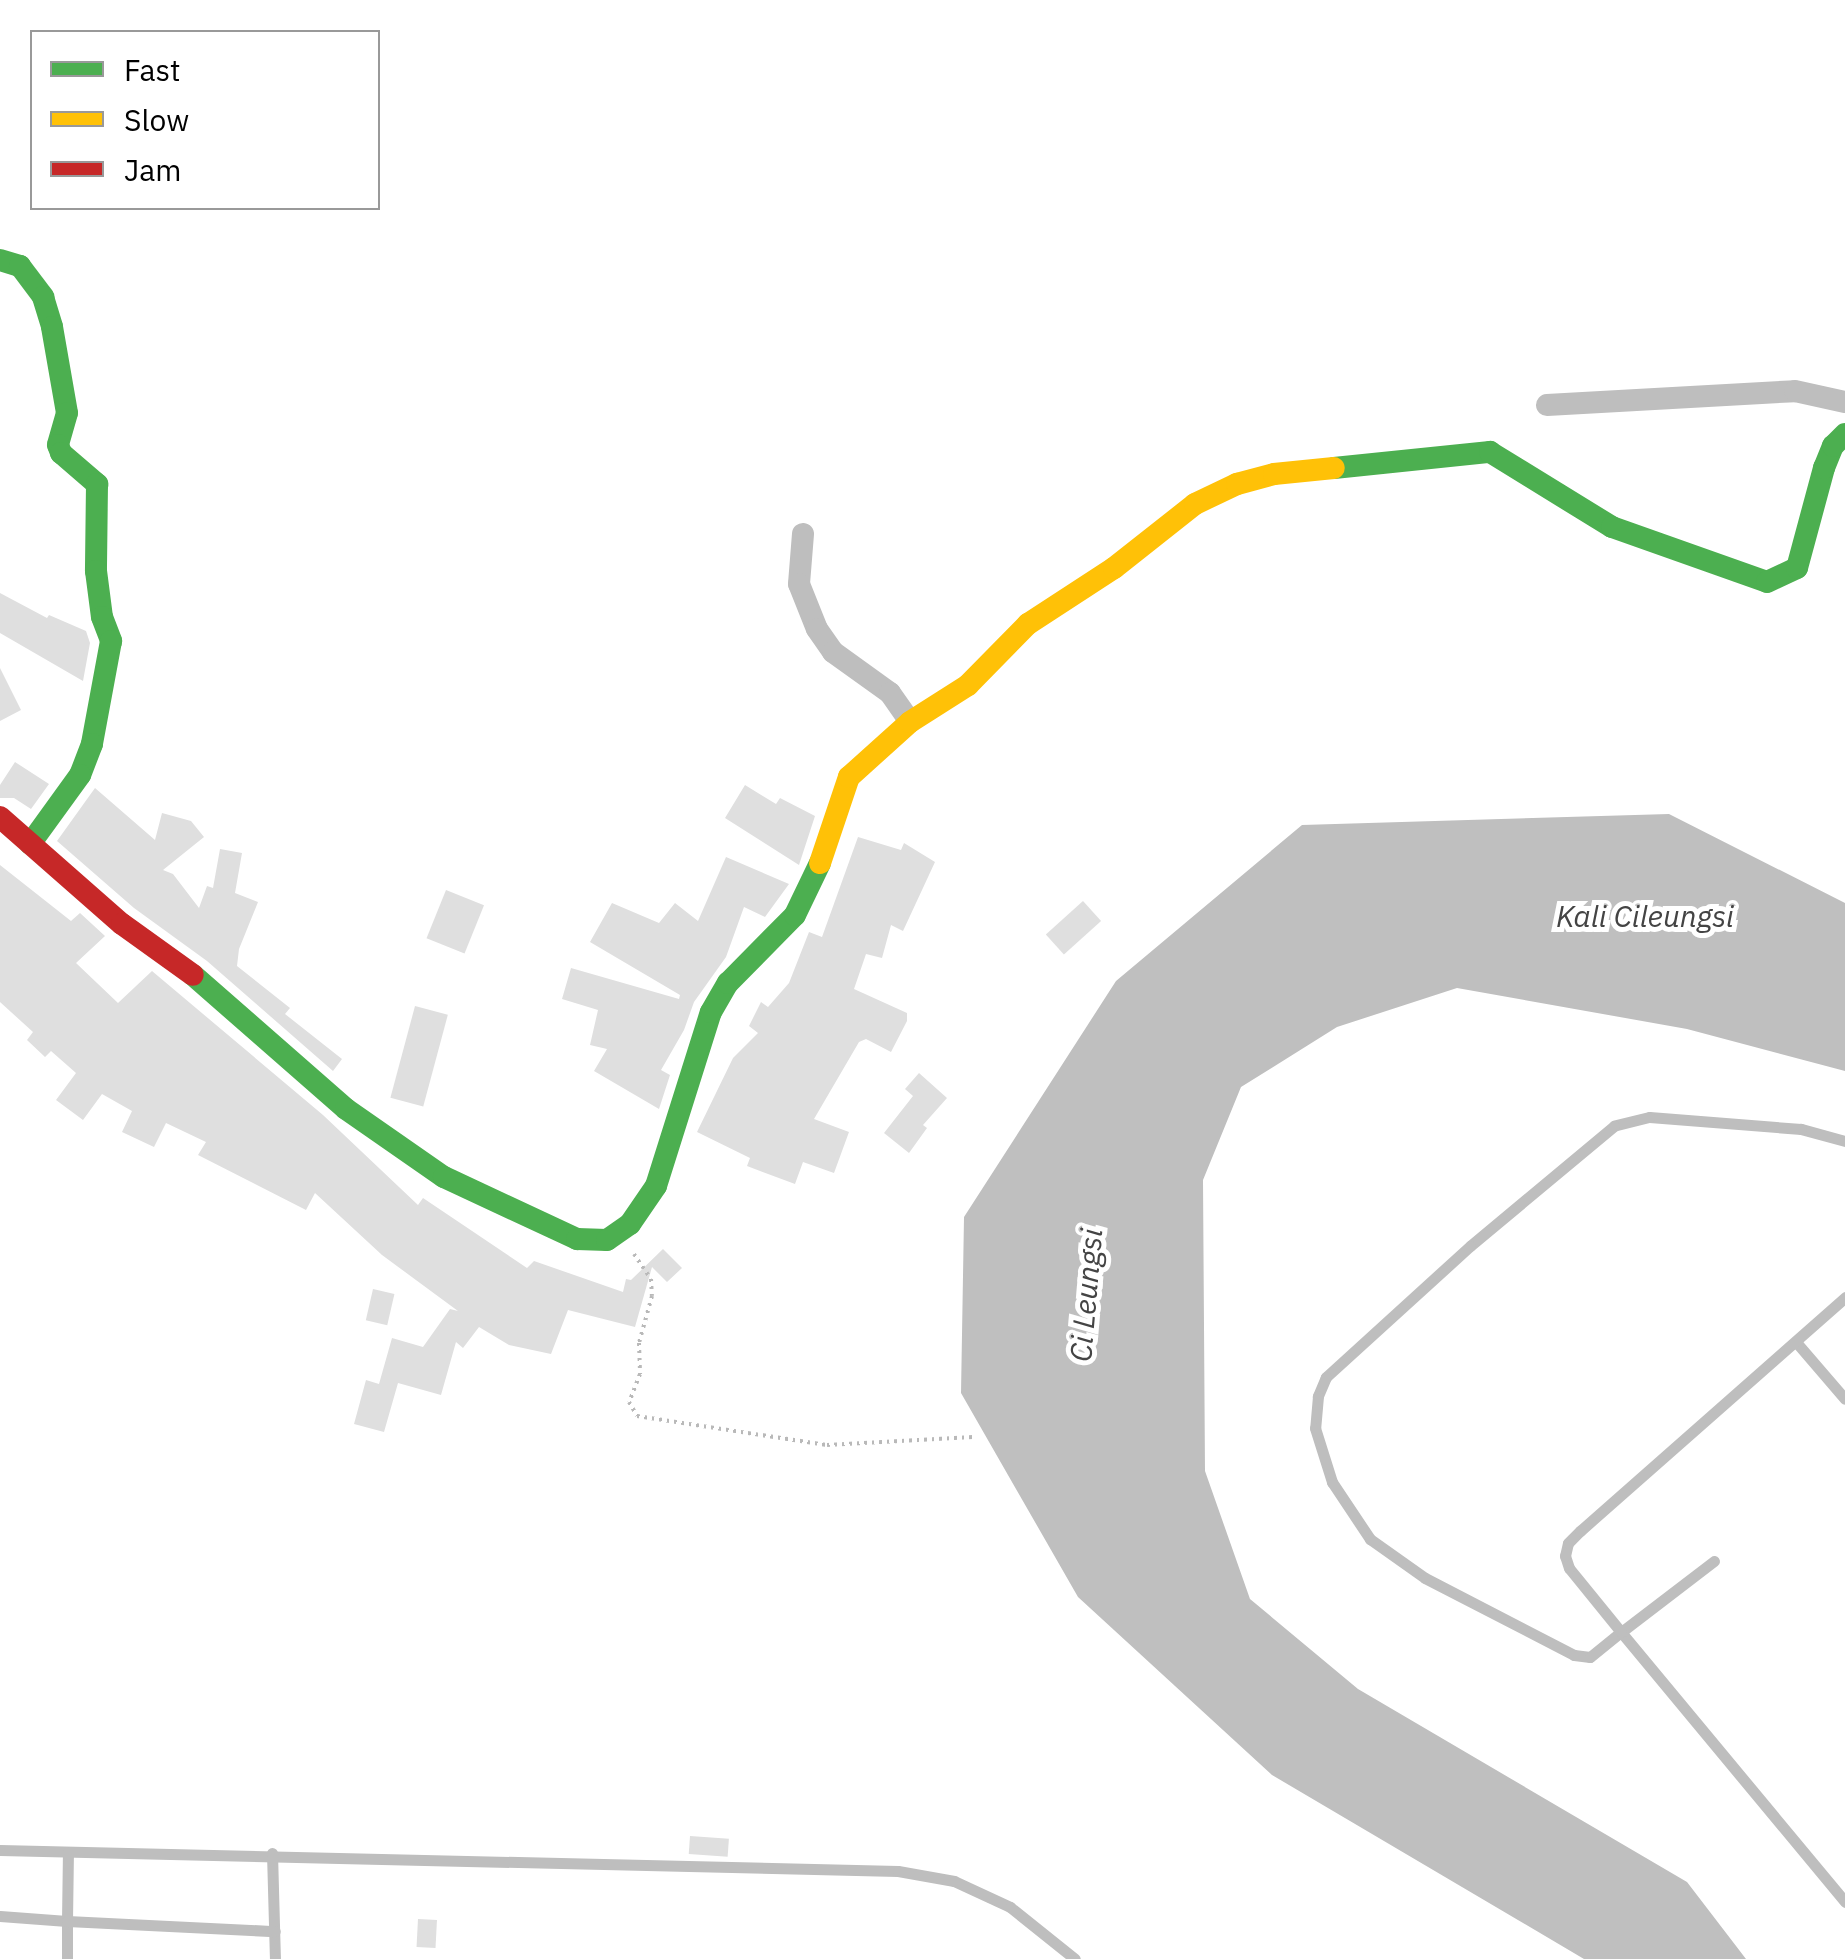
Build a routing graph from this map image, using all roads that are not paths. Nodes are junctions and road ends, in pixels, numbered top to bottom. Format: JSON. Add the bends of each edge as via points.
{"nodes":[{"id":1,"x":0,"y":260,"type":"edge"},
{"id":2,"x":1845,"y":402,"type":"edge"},
{"id":3,"x":1547,"y":405,"type":"dead end"},
{"id":4,"x":1845,"y":434,"type":"edge"},
{"id":5,"x":803,"y":534,"type":"dead end"},
{"id":6,"x":910,"y":722,"type":"junction"},
{"id":7,"x":0,"y":817,"type":"edge"},
{"id":8,"x":30,"y":844,"type":"junction"},
{"id":9,"x":1845,"y":1141,"type":"edge"},
{"id":10,"x":1845,"y":1298,"type":"edge"},
{"id":11,"x":1796,"y":1342,"type":"junction"},
{"id":12,"x":1845,"y":1399,"type":"edge"},
{"id":13,"x":1714,"y":1561,"type":"dead end"},
{"id":14,"x":1621,"y":1632,"type":"junction"},
{"id":15,"x":0,"y":1850,"type":"edge"},
{"id":16,"x":68,"y":1852,"type":"junction"},
{"id":17,"x":272,"y":1854,"type":"junction"},
{"id":18,"x":1845,"y":1902,"type":"edge"},
{"id":19,"x":0,"y":1916,"type":"edge"},
{"id":20,"x":68,"y":1921,"type":"junction"},
{"id":21,"x":275,"y":1931,"type":"junction"},
{"id":22,"x":67,"y":1959,"type":"edge"},
{"id":23,"x":275,"y":1959,"type":"edge"},
{"id":24,"x":1076,"y":1959,"type":"edge"}],
"edges":[{"from":1,"to":8,"type":"street","via":[[20,266],[43,297],[52,327],[67,413],[58,445],[97,484],[96,572],[110,641],[80,776]]},
{"from":2,"to":3,"type":"street","via":[[1795,391]]},
{"from":4,"to":6,"type":"street","via":[[1824,468],[1797,568],[1767,582],[1612,527],[1490,452],[1274,474],[1237,484],[1195,504],[1028,624],[968,685]]},
{"from":5,"to":6,"type":"street","via":[[799,584],[817,630],[833,652],[890,693]]},
{"from":6,"to":8,"type":"street","via":[[849,777],[802,903],[728,982],[711,1012],[656,1186],[607,1240],[577,1239],[444,1177],[346,1109]]},
{"from":7,"to":8,"type":"street"},
{"from":9,"to":14,"type":"lane","via":[[1800,1129],[1649,1117],[1614,1126],[1326,1376],[1315,1428],[1332,1482],[1370,1539],[1425,1578],[1574,1655],[1590,1657]]},
{"from":10,"to":11,"type":"lane"},
{"from":11,"to":12,"type":"lane"},
{"from":11,"to":14,"type":"lane","via":[[1568,1543],[1569,1568]]},
{"from":13,"to":14,"type":"lane"},
{"from":14,"to":18,"type":"lane"},
{"from":15,"to":16,"type":"lane"},
{"from":16,"to":17,"type":"lane"},
{"from":16,"to":20,"type":"lane"},
{"from":17,"to":21,"type":"lane"},
{"from":17,"to":24,"type":"lane","via":[[898,1871],[954,1881],[1010,1907]]},
{"from":19,"to":20,"type":"lane"},
{"from":20,"to":21,"type":"lane"},
{"from":20,"to":22,"type":"lane"},
{"from":21,"to":23,"type":"lane"}]}
